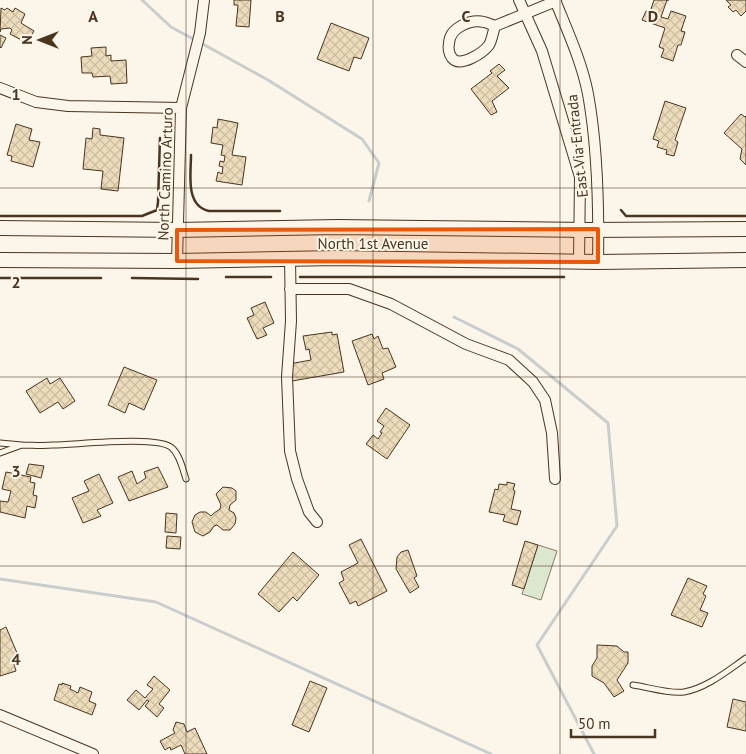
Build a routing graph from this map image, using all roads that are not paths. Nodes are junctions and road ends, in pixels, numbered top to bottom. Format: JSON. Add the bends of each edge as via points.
{"nodes":[{"id":1,"x":204,"y":0,"type":"edge"},
{"id":2,"x":518,"y":0,"type":"edge"},
{"id":3,"x":556,"y":1,"type":"edge"},
{"id":4,"x":525,"y":13,"type":"junction"},
{"id":5,"x":495,"y":26,"type":"junction"},
{"id":6,"x":737,"y":55,"type":"dead end"},
{"id":7,"x":746,"y":62,"type":"edge"},
{"id":8,"x":0,"y":88,"type":"edge"},
{"id":9,"x":182,"y":108,"type":"junction"},
{"id":10,"x":0,"y":228,"type":"edge"},
{"id":11,"x":580,"y":229,"type":"junction"},
{"id":12,"x":598,"y":229,"type":"junction"},
{"id":13,"x":746,"y":229,"type":"edge"},
{"id":14,"x":177,"y":230,"type":"junction"},
{"id":15,"x":290,"y":259,"type":"junction"},
{"id":16,"x":0,"y":260,"type":"edge"},
{"id":17,"x":746,"y":260,"type":"edge"},
{"id":18,"x":177,"y":261,"type":"junction"},
{"id":19,"x":579,"y":261,"type":"junction"},
{"id":20,"x":598,"y":262,"type":"junction"},
{"id":21,"x":290,"y":289,"type":"junction"},
{"id":22,"x":0,"y":444,"type":"edge"},
{"id":23,"x":22,"y":445,"type":"junction"},
{"id":24,"x":0,"y":453,"type":"edge"},
{"id":25,"x":186,"y":479,"type":"dead end"},
{"id":26,"x":556,"y":479,"type":"dead end"},
{"id":27,"x":317,"y":522,"type":"dead end"},
{"id":28,"x":746,"y":658,"type":"edge"},
{"id":29,"x":633,"y":685,"type":"dead end"},
{"id":30,"x":0,"y":715,"type":"edge"},
{"id":31,"x":93,"y":754,"type":"edge"}],
"edges":[{"from":1,"to":9,"type":"street","name":"North Camino Arturo","via":[[200,33]]},
{"from":2,"to":4,"type":"street","name":"East Via Entrada"},
{"from":3,"to":4,"type":"street","name":"East Via Entrada"},
{"from":3,"to":12,"type":"street","name":"East Via Entrada","via":[[588,92],[595,148]]},
{"from":4,"to":5,"type":"street","name":"East Via Entrada"},
{"from":4,"to":11,"type":"street","name":"East Via Entrada","via":[[542,51],[580,177]]},
{"from":5,"to":5,"type":"street","name":"East Via Entrada","via":[[482,22],[460,26],[451,33],[449,41],[452,59],[467,60],[477,55],[489,45]]},
{"from":6,"to":7,"type":"street"},
{"from":8,"to":9,"type":"street","via":[[36,102],[68,106]]},
{"from":9,"to":14,"type":"street","name":"North Camino Arturo"},
{"from":10,"to":14,"type":"main road","name":"North 1st Avenue"},
{"from":11,"to":12,"type":"main road","name":"North 1st Avenue"},
{"from":11,"to":14,"type":"main road","name":"North 1st Avenue","via":[[337,226]]},
{"from":11,"to":19,"type":"street","name":"East Via Entrada"},
{"from":12,"to":13,"type":"main road","name":"North 1st Avenue"},
{"from":12,"to":20,"type":"street","name":"East Via Entrada"},
{"from":14,"to":18,"type":"street","name":"North Camino Arturo"},
{"from":15,"to":18,"type":"main road","name":"North 1st Avenue"},
{"from":15,"to":19,"type":"main road","name":"North 1st Avenue"},
{"from":15,"to":21,"type":"street"},
{"from":16,"to":18,"type":"main road","name":"North 1st Avenue"},
{"from":17,"to":20,"type":"main road","name":"North 1st Avenue"},
{"from":19,"to":20,"type":"main road","name":"North 1st Avenue"},
{"from":21,"to":26,"type":"street","via":[[350,289],[391,304],[466,344],[509,360],[533,382],[544,400],[552,433]]},
{"from":21,"to":27,"type":"street","via":[[287,377],[290,451],[309,512]]},
{"from":22,"to":23,"type":"lane"},
{"from":23,"to":24,"type":"lane"},
{"from":23,"to":25,"type":"lane","via":[[158,442],[171,446]]},
{"from":28,"to":29,"type":"lane","via":[[714,680],[683,692]]},
{"from":30,"to":31,"type":"street"}]}
